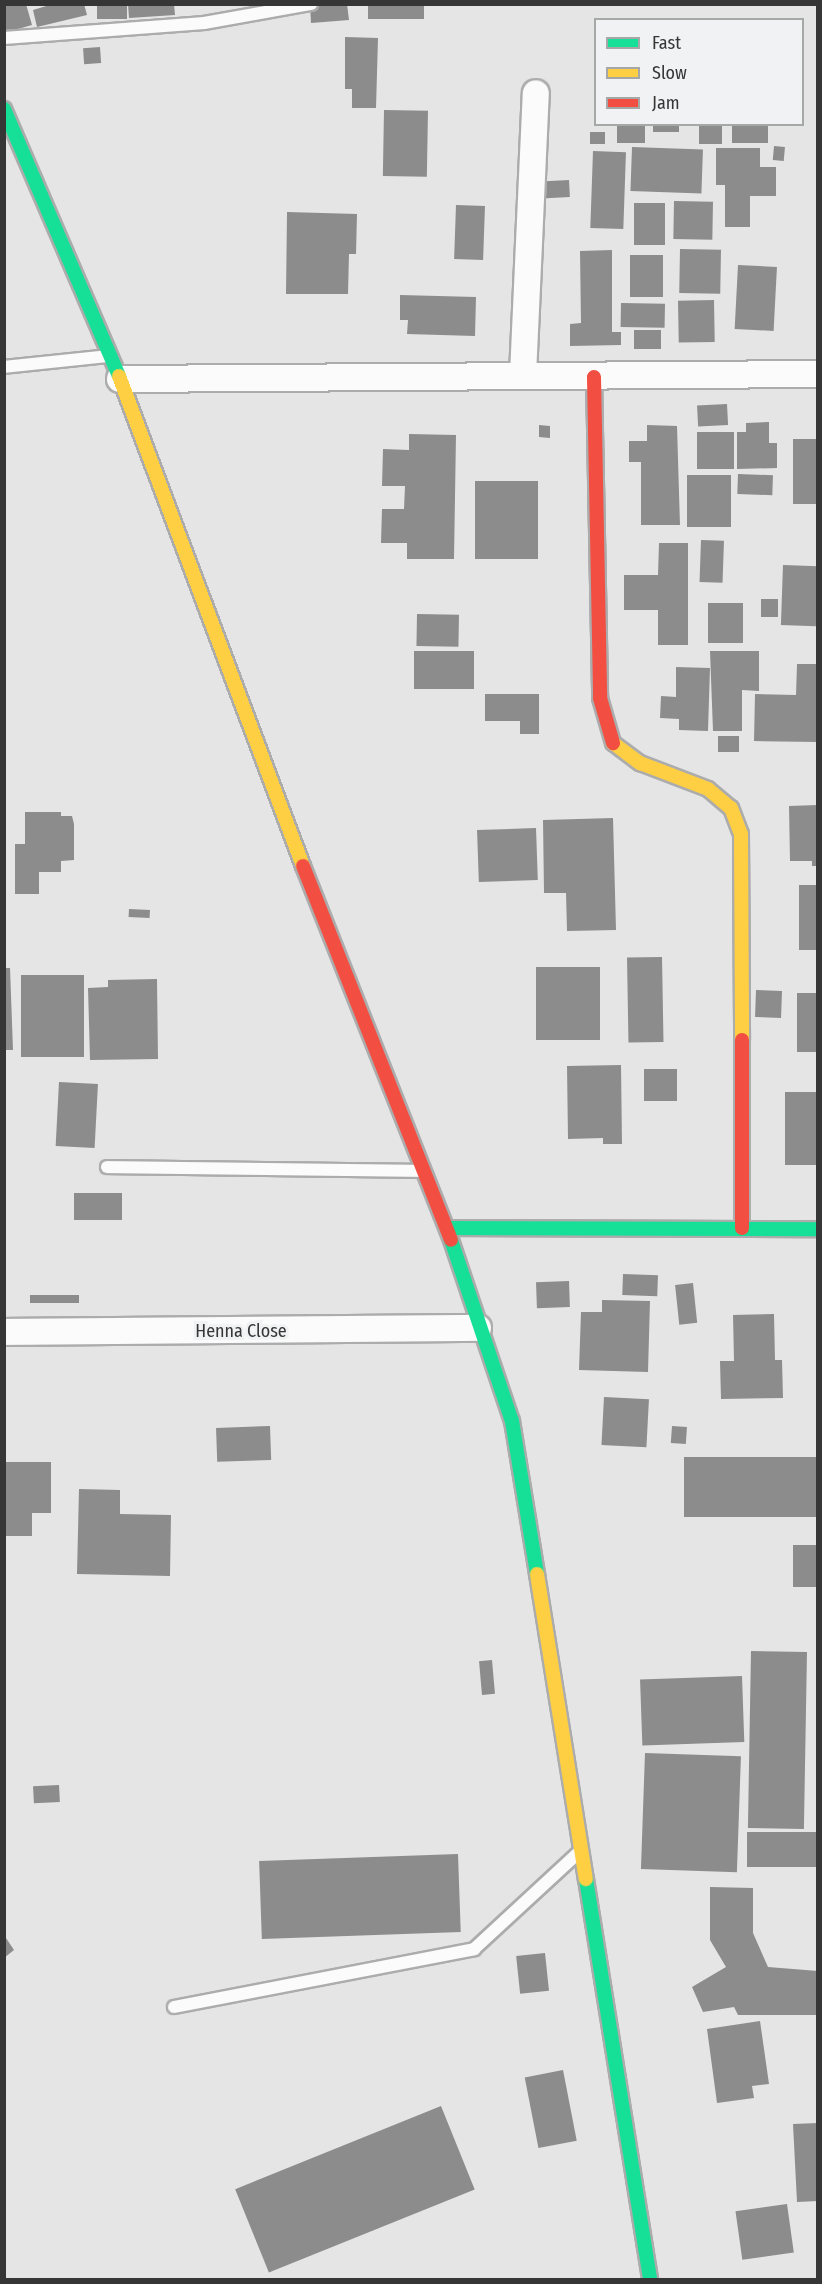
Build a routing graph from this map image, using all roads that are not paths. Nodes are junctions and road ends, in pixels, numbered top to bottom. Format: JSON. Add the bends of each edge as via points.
{"nodes":[{"id":1,"x":311,"y":4,"type":"edge"},
{"id":2,"x":4,"y":38,"type":"edge"},
{"id":3,"x":536,"y":93,"type":"dead end"},
{"id":4,"x":4,"y":109,"type":"edge"},
{"id":5,"x":110,"y":356,"type":"junction"},
{"id":6,"x":4,"y":367,"type":"edge"},
{"id":7,"x":818,"y":374,"type":"edge"},
{"id":8,"x":523,"y":375,"type":"junction"},
{"id":9,"x":594,"y":378,"type":"junction"},
{"id":10,"x":120,"y":379,"type":"junction"},
{"id":11,"x":107,"y":1167,"type":"dead end"},
{"id":12,"x":424,"y":1171,"type":"junction"},
{"id":13,"x":447,"y":1228,"type":"junction"},
{"id":14,"x":742,"y":1228,"type":"junction"},
{"id":15,"x":818,"y":1229,"type":"edge"},
{"id":16,"x":478,"y":1328,"type":"junction"},
{"id":17,"x":4,"y":1332,"type":"edge"},
{"id":18,"x":579,"y":1852,"type":"junction"},
{"id":19,"x":174,"y":2007,"type":"dead end"},
{"id":20,"x":650,"y":2280,"type":"edge"}],
"edges":[{"from":1,"to":2,"type":"lane","via":[[204,23]]},
{"from":3,"to":8,"type":"street"},
{"from":4,"to":5,"type":"street"},
{"from":5,"to":6,"type":"lane"},
{"from":5,"to":10,"type":"street"},
{"from":7,"to":9,"type":"street"},
{"from":8,"to":9,"type":"street"},
{"from":8,"to":10,"type":"street"},
{"from":9,"to":14,"type":"street","via":[[600,698],[614,747],[640,763],[708,789],[731,808],[741,834]]},
{"from":10,"to":12,"type":"street","via":[[276,798]]},
{"from":11,"to":12,"type":"lane"},
{"from":12,"to":13,"type":"street"},
{"from":13,"to":14,"type":"street"},
{"from":13,"to":16,"type":"street"},
{"from":14,"to":15,"type":"street"},
{"from":16,"to":17,"type":"street","name":"Henna Close"},
{"from":16,"to":18,"type":"street","via":[[512,1421]]},
{"from":18,"to":19,"type":"lane","via":[[474,1949]]},
{"from":18,"to":20,"type":"street"}]}
